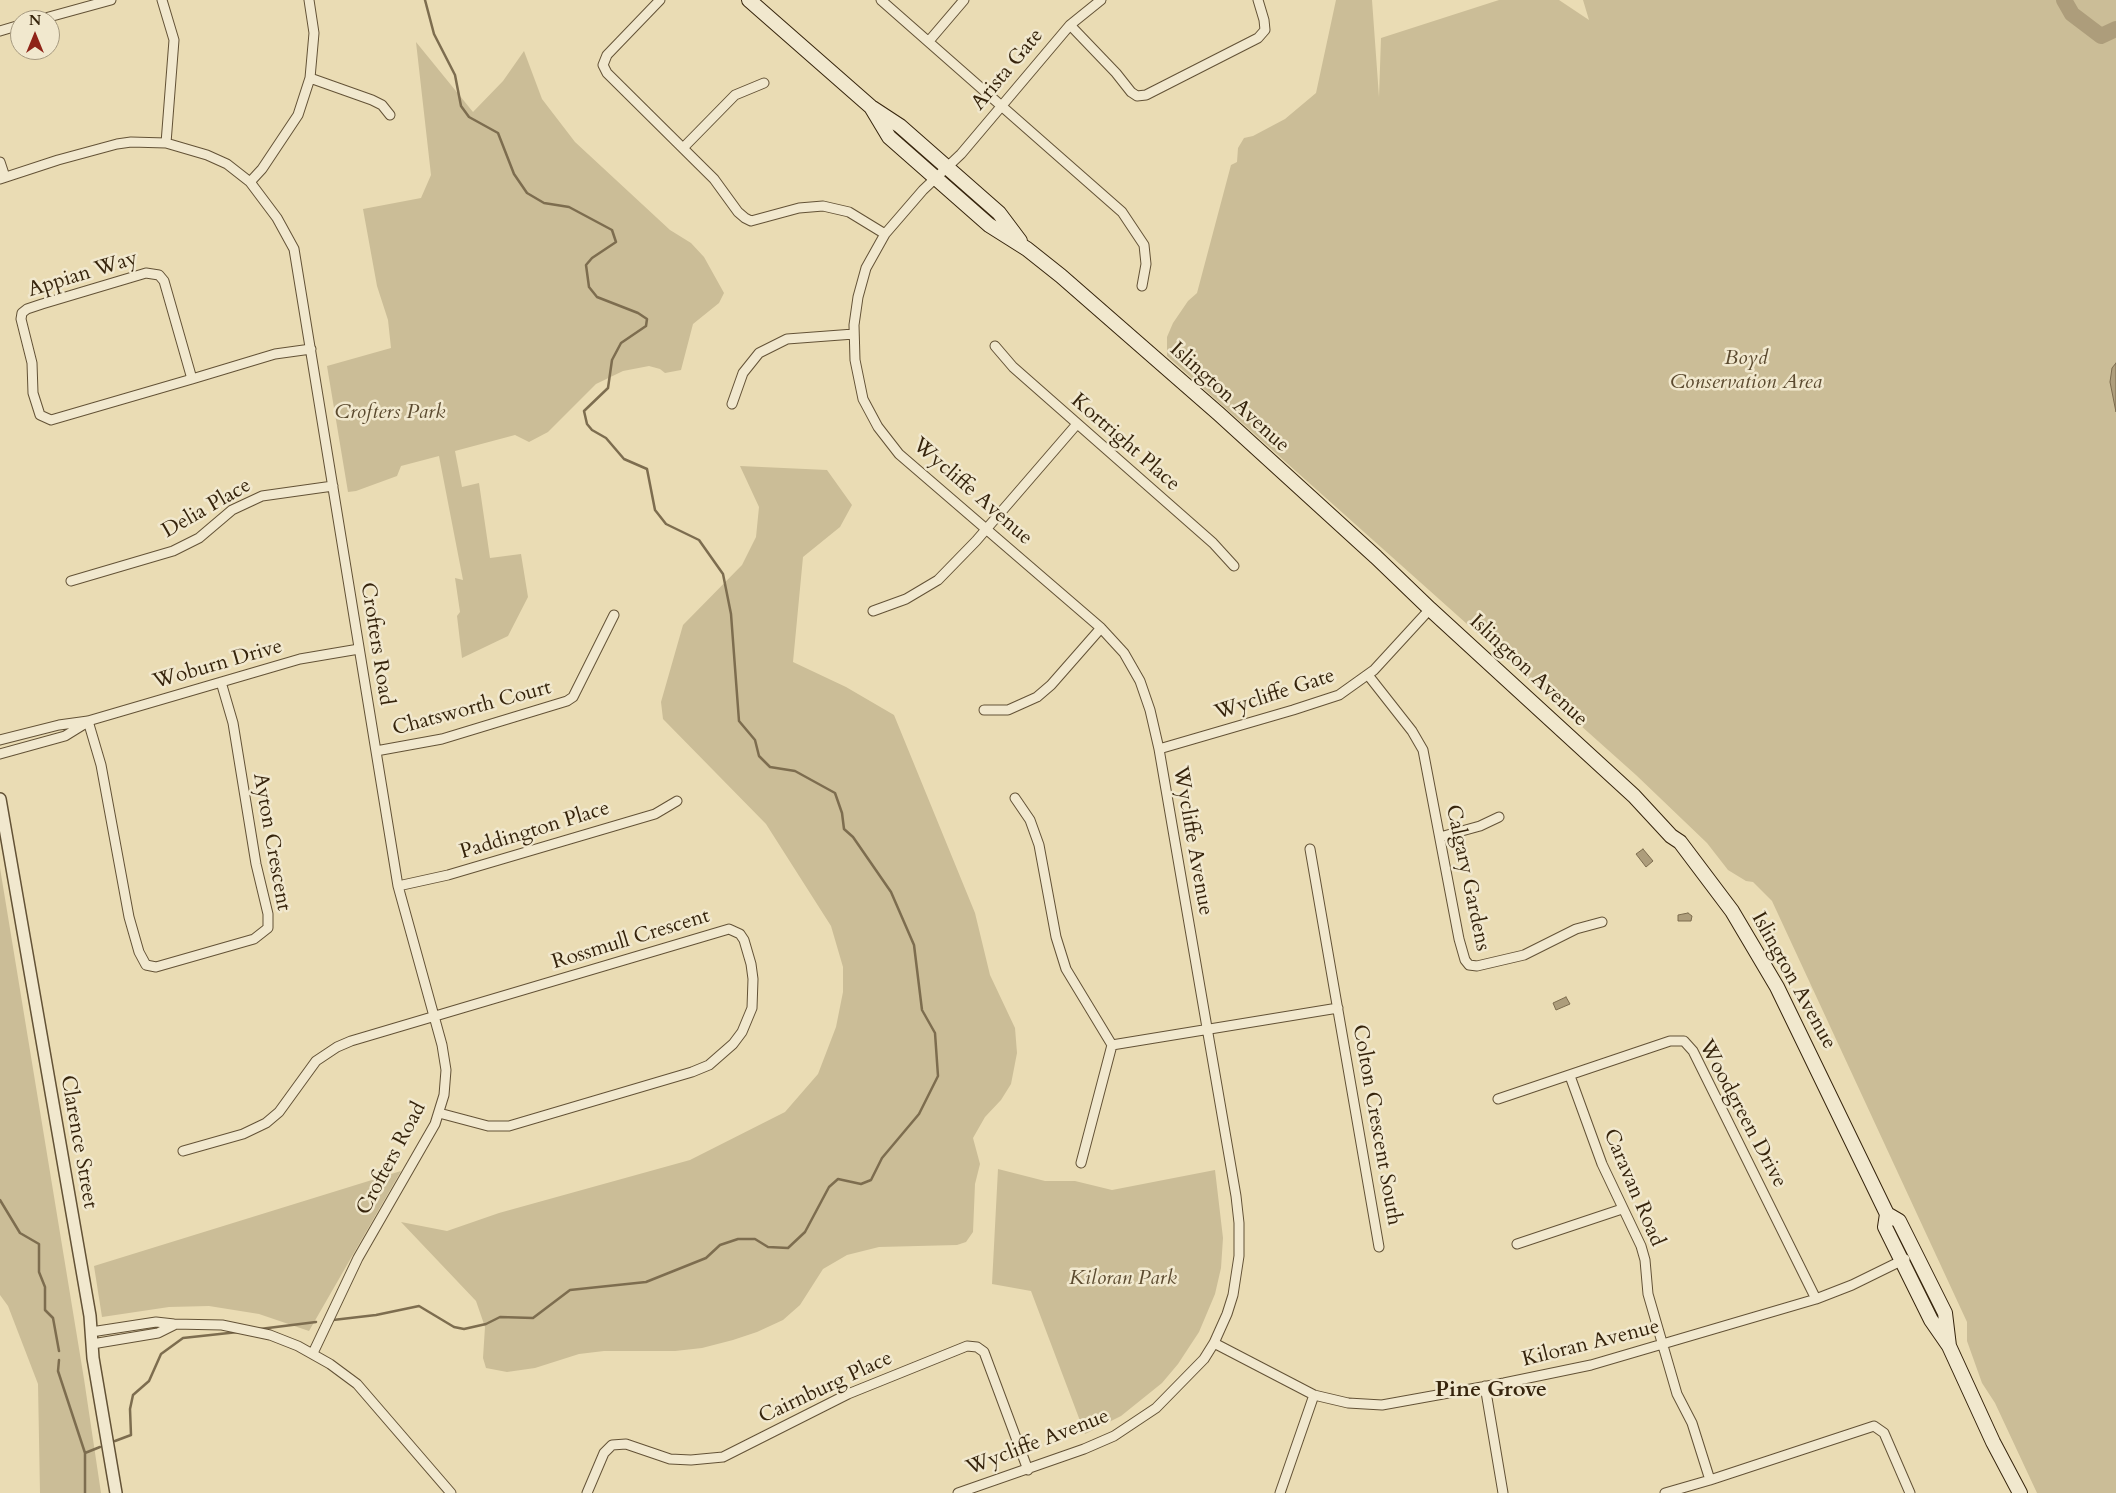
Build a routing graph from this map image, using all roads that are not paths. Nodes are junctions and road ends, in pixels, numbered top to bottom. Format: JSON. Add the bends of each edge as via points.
{"nodes":[{"id":1,"x":111,"y":0,"type":"edge"},
{"id":2,"x":162,"y":0,"type":"edge"},
{"id":3,"x":309,"y":0,"type":"edge"},
{"id":4,"x":660,"y":0,"type":"edge"},
{"id":5,"x":749,"y":0,"type":"edge"},
{"id":6,"x":881,"y":0,"type":"edge"},
{"id":7,"x":964,"y":0,"type":"edge"},
{"id":8,"x":1101,"y":0,"type":"edge"},
{"id":9,"x":1258,"y":0,"type":"edge"},
{"id":10,"x":60,"y":14,"type":"edge"},
{"id":11,"x":1070,"y":25,"type":"junction"},
{"id":12,"x":929,"y":41,"type":"junction"},
{"id":13,"x":310,"y":78,"type":"junction"},
{"id":14,"x":764,"y":83,"type":"dead end"},
{"id":15,"x":1001,"y":104,"type":"junction"},
{"id":16,"x":871,"y":107,"type":"junction"},
{"id":17,"x":390,"y":115,"type":"dead end"},
{"id":18,"x":166,"y":143,"type":"junction"},
{"id":19,"x":683,"y":148,"type":"junction"},
{"id":20,"x":0,"y":162,"type":"edge"},
{"id":21,"x":947,"y":167,"type":"junction"},
{"id":22,"x":2,"y":178,"type":"edge"},
{"id":23,"x":936,"y":178,"type":"junction"},
{"id":24,"x":250,"y":182,"type":"junction"},
{"id":25,"x":885,"y":234,"type":"junction"},
{"id":26,"x":1027,"y":249,"type":"junction"},
{"id":27,"x":1142,"y":286,"type":"dead end"},
{"id":28,"x":854,"y":334,"type":"junction"},
{"id":29,"x":996,"y":346,"type":"dead end"},
{"id":30,"x":311,"y":349,"type":"junction"},
{"id":31,"x":192,"y":378,"type":"junction"},
{"id":32,"x":732,"y":404,"type":"dead end"},
{"id":33,"x":1077,"y":424,"type":"junction"},
{"id":34,"x":333,"y":486,"type":"junction"},
{"id":35,"x":987,"y":528,"type":"junction"},
{"id":36,"x":1234,"y":566,"type":"dead end"},
{"id":37,"x":71,"y":581,"type":"dead end"},
{"id":38,"x":1430,"y":609,"type":"junction"},
{"id":39,"x":873,"y":611,"type":"dead end"},
{"id":40,"x":614,"y":615,"type":"dead end"},
{"id":41,"x":1101,"y":628,"type":"junction"},
{"id":42,"x":360,"y":649,"type":"junction"},
{"id":43,"x":1368,"y":675,"type":"junction"},
{"id":44,"x":221,"y":682,"type":"junction"},
{"id":45,"x":984,"y":710,"type":"dead end"},
{"id":46,"x":88,"y":722,"type":"junction"},
{"id":47,"x":0,"y":740,"type":"edge"},
{"id":48,"x":1159,"y":748,"type":"junction"},
{"id":49,"x":376,"y":751,"type":"junction"},
{"id":50,"x":0,"y":754,"type":"edge"},
{"id":51,"x":1015,"y":798,"type":"dead end"},
{"id":52,"x":0,"y":799,"type":"edge"},
{"id":53,"x":678,"y":801,"type":"dead end"},
{"id":54,"x":1499,"y":817,"type":"dead end"},
{"id":55,"x":1440,"y":837,"type":"junction"},
{"id":56,"x":1310,"y":849,"type":"dead end"},
{"id":57,"x":398,"y":886,"type":"junction"},
{"id":58,"x":1602,"y":922,"type":"dead end"},
{"id":59,"x":1338,"y":1008,"type":"junction"},
{"id":60,"x":434,"y":1017,"type":"junction"},
{"id":61,"x":1207,"y":1029,"type":"junction"},
{"id":62,"x":1112,"y":1045,"type":"junction"},
{"id":63,"x":1570,"y":1076,"type":"junction"},
{"id":64,"x":1498,"y":1099,"type":"dead end"},
{"id":65,"x":439,"y":1113,"type":"junction"},
{"id":66,"x":183,"y":1151,"type":"dead end"},
{"id":67,"x":1081,"y":1162,"type":"dead end"},
{"id":68,"x":1622,"y":1209,"type":"junction"},
{"id":69,"x":1887,"y":1214,"type":"junction"},
{"id":70,"x":1517,"y":1244,"type":"dead end"},
{"id":71,"x":1379,"y":1247,"type":"dead end"},
{"id":72,"x":1916,"y":1253,"type":"junction"},
{"id":73,"x":1901,"y":1261,"type":"junction"},
{"id":74,"x":1816,"y":1299,"type":"junction"},
{"id":75,"x":174,"y":1324,"type":"junction"},
{"id":76,"x":91,"y":1332,"type":"junction"},
{"id":77,"x":1214,"y":1343,"type":"junction"},
{"id":78,"x":92,"y":1344,"type":"junction"},
{"id":79,"x":1664,"y":1345,"type":"junction"},
{"id":80,"x":1949,"y":1346,"type":"junction"},
{"id":81,"x":312,"y":1353,"type":"junction"},
{"id":82,"x":1485,"y":1386,"type":"junction"},
{"id":83,"x":1314,"y":1395,"type":"junction"},
{"id":84,"x":1028,"y":1470,"type":"junction"},
{"id":85,"x":1710,"y":1480,"type":"junction"},
{"id":86,"x":116,"y":1493,"type":"edge"},
{"id":87,"x":451,"y":1493,"type":"edge"},
{"id":88,"x":588,"y":1493,"type":"edge"},
{"id":89,"x":958,"y":1493,"type":"edge"},
{"id":90,"x":1280,"y":1493,"type":"edge"},
{"id":91,"x":1503,"y":1493,"type":"edge"},
{"id":92,"x":1665,"y":1493,"type":"edge"},
{"id":93,"x":1910,"y":1493,"type":"edge"},
{"id":94,"x":2020,"y":1493,"type":"edge"}],
"edges":[{"from":1,"to":10,"type":"street"},
{"from":2,"to":18,"type":"street","via":[[174,40]]},
{"from":3,"to":13,"type":"street","via":[[314,33]]},
{"from":4,"to":19,"type":"street","via":[[607,55],[603,65],[606,73]]},
{"from":5,"to":16,"type":"main road","name":"Islington Avenue"},
{"from":6,"to":12,"type":"street"},
{"from":7,"to":12,"type":"street"},
{"from":8,"to":11,"type":"street","name":"Arista Gate"},
{"from":9,"to":11,"type":"street","via":[[1265,30],[1258,38],[1146,95],[1137,96],[1131,92]]},
{"from":11,"to":15,"type":"street","name":"Arista Gate"},
{"from":12,"to":15,"type":"street"},
{"from":13,"to":17,"type":"street","via":[[372,100],[382,105]]},
{"from":13,"to":24,"type":"street","via":[[298,115]]},
{"from":14,"to":19,"type":"street","via":[[735,95]]},
{"from":15,"to":21,"type":"street","name":"Arista Gate"},
{"from":15,"to":27,"type":"street","via":[[1130,222],[1144,245],[1146,264]]},
{"from":16,"to":21,"type":"main road","name":"Islington Avenue","via":[[900,126]]},
{"from":16,"to":23,"type":"main road","name":"Islington Avenue","via":[[889,137]]},
{"from":18,"to":22,"type":"street","name":"Crofters Road","via":[[131,142],[109,146]]},
{"from":18,"to":24,"type":"street","name":"Crofters Road","via":[[227,164]]},
{"from":19,"to":25,"type":"street","via":[[714,179],[744,218],[756,220],[799,208],[823,206],[854,214]]},
{"from":20,"to":22,"type":"street"},
{"from":21,"to":23,"type":"street","name":"Arista Gate"},
{"from":21,"to":26,"type":"main road","name":"Islington Avenue","via":[[999,213]]},
{"from":23,"to":25,"type":"street","name":"Wycliffe Avenue"},
{"from":23,"to":26,"type":"main road","name":"Islington Avenue","via":[[989,225]]},
{"from":24,"to":30,"type":"street","name":"Crofters Road","via":[[277,218],[294,249]]},
{"from":25,"to":28,"type":"street","name":"Wycliffe Avenue","via":[[864,276]]},
{"from":26,"to":38,"type":"main road","name":"Islington Avenue","via":[[1212,408]]},
{"from":28,"to":32,"type":"street","via":[[787,339],[759,353],[743,373]]},
{"from":28,"to":35,"type":"street","name":"Wycliffe Avenue","via":[[855,360],[863,399],[878,427],[899,454]]},
{"from":29,"to":33,"type":"street","name":"Kortright Place","via":[[1013,367]]},
{"from":30,"to":31,"type":"street","name":"Appian Way","via":[[275,354]]},
{"from":30,"to":34,"type":"street","name":"Crofters Road"},
{"from":31,"to":31,"type":"street","name":"Appian Way","via":[[164,281],[159,275],[146,273],[26,309],[22,313],[32,363],[33,393],[40,415],[45,418],[51,420]]},
{"from":33,"to":35,"type":"street"},
{"from":33,"to":36,"type":"street","name":"Kortright Place","via":[[1213,543]]},
{"from":34,"to":37,"type":"street","name":"Delia Place","via":[[262,496],[232,510],[199,538],[173,551]]},
{"from":34,"to":42,"type":"street","name":"Crofters Road"},
{"from":35,"to":39,"type":"street","via":[[938,580],[906,599]]},
{"from":35,"to":41,"type":"street","name":"Wycliffe Avenue"},
{"from":38,"to":43,"type":"street","name":"Wycliffe Gate"},
{"from":38,"to":69,"type":"main road","name":"Islington Avenue","via":[[1634,796],[1702,869],[1742,926],[1777,987]]},
{"from":40,"to":49,"type":"street","name":"Chatsworth Court","via":[[573,696],[567,701],[442,739]]},
{"from":41,"to":45,"type":"street","via":[[1038,697],[1008,710]]},
{"from":41,"to":48,"type":"street","name":"Wycliffe Avenue","via":[[1136,672]]},
{"from":42,"to":44,"type":"street","name":"Woburn Drive","via":[[311,656]]},
{"from":42,"to":49,"type":"street","name":"Crofters Road"},
{"from":43,"to":48,"type":"street","name":"Wycliffe Gate","via":[[1333,697]]},
{"from":43,"to":55,"type":"street","name":"Calgary Gardens","via":[[1423,750]]},
{"from":44,"to":46,"type":"street","name":"Woburn Drive"},
{"from":44,"to":46,"type":"street","name":"Ayton Crescent","via":[[233,723],[256,864],[268,914],[268,928],[245,942],[156,967],[146,964],[128,917],[100,765]]},
{"from":46,"to":47,"type":"street","name":"Woburn Drive","via":[[59,725]]},
{"from":46,"to":50,"type":"street","name":"Woburn Drive","via":[[65,736]]},
{"from":48,"to":61,"type":"street","name":"Wycliffe Avenue"},
{"from":49,"to":57,"type":"street","name":"Crofters Road"},
{"from":51,"to":62,"type":"street","via":[[1030,820],[1039,845],[1056,938],[1066,969]]},
{"from":52,"to":76,"type":"street","name":"Clarence Street"},
{"from":53,"to":57,"type":"street","name":"Paddington Place","via":[[655,814],[448,876]]},
{"from":54,"to":55,"type":"street"},
{"from":55,"to":58,"type":"street","name":"Calgary Gardens","via":[[1459,939],[1465,960],[1470,965],[1524,956],[1576,930]]},
{"from":56,"to":59,"type":"street","name":"Colton Crescent South"},
{"from":57,"to":60,"type":"street","name":"Crofters Road"},
{"from":59,"to":61,"type":"street"},
{"from":59,"to":71,"type":"street","name":"Colton Crescent South"},
{"from":60,"to":65,"type":"street","name":"Crofters Road","via":[[446,1059],[444,1094]]},
{"from":60,"to":65,"type":"street","name":"Rossmull Crescent","via":[[729,929],[744,940],[751,964],[754,989],[749,1016],[733,1044],[709,1065],[510,1126],[488,1126]]},
{"from":60,"to":66,"type":"street","via":[[336,1047],[316,1061],[279,1112],[266,1123],[243,1134]]},
{"from":61,"to":62,"type":"street"},
{"from":61,"to":77,"type":"street","name":"Wycliffe Avenue","via":[[1239,1223],[1239,1256],[1233,1295]]},
{"from":62,"to":67,"type":"street"},
{"from":63,"to":64,"type":"street","name":"Woodgreen Drive"},
{"from":63,"to":68,"type":"street","name":"Caravan Road"},
{"from":63,"to":74,"type":"street","name":"Woodgreen Drive","via":[[1670,1041],[1684,1041],[1693,1051]]},
{"from":65,"to":81,"type":"street","name":"Crofters Road","via":[[358,1258]]},
{"from":68,"to":70,"type":"street"},
{"from":68,"to":79,"type":"street","name":"Caravan Road","via":[[1643,1253],[1648,1294]]},
{"from":69,"to":72,"type":"main road","name":"Islington Avenue","via":[[1899,1221]]},
{"from":69,"to":73,"type":"main road","name":"Islington Avenue","via":[[1885,1227]]},
{"from":72,"to":73,"type":"street","name":"Kiloran Avenue"},
{"from":72,"to":80,"type":"main road","name":"Islington Avenue","via":[[1945,1313]]},
{"from":73,"to":74,"type":"street","name":"Kiloran Avenue"},
{"from":73,"to":80,"type":"main road","name":"Islington Avenue","via":[[1931,1320]]},
{"from":74,"to":79,"type":"street","name":"Kiloran Avenue"},
{"from":75,"to":76,"type":"street","via":[[156,1322]]},
{"from":75,"to":78,"type":"street","via":[[158,1333]]},
{"from":75,"to":81,"type":"street","via":[[238,1327],[270,1335]]},
{"from":76,"to":78,"type":"street","name":"Clarence Street"},
{"from":77,"to":83,"type":"street","name":"Kiloran Avenue"},
{"from":77,"to":84,"type":"street","name":"Wycliffe Avenue","via":[[1204,1359],[1156,1408],[1114,1436]]},
{"from":78,"to":86,"type":"street","name":"Clarence Street"},
{"from":79,"to":82,"type":"street","name":"Kiloran Avenue","via":[[1591,1365]]},
{"from":79,"to":85,"type":"street","name":"Caravan Road","via":[[1677,1394],[1692,1423]]},
{"from":80,"to":94,"type":"main road","name":"Islington Avenue"},
{"from":81,"to":87,"type":"street","via":[[356,1384]]},
{"from":82,"to":83,"type":"street","name":"Kiloran Avenue","via":[[1382,1404],[1348,1404]]},
{"from":82,"to":91,"type":"street"},
{"from":83,"to":90,"type":"street"},
{"from":84,"to":88,"type":"street","name":"Cairnburg Place","via":[[984,1352],[967,1346],[848,1394],[723,1456],[670,1459],[626,1444],[612,1445],[604,1453]]},
{"from":84,"to":89,"type":"street","name":"Wycliffe Avenue"},
{"from":85,"to":92,"type":"street"},
{"from":85,"to":93,"type":"street","via":[[1874,1426],[1884,1433]]}]}
